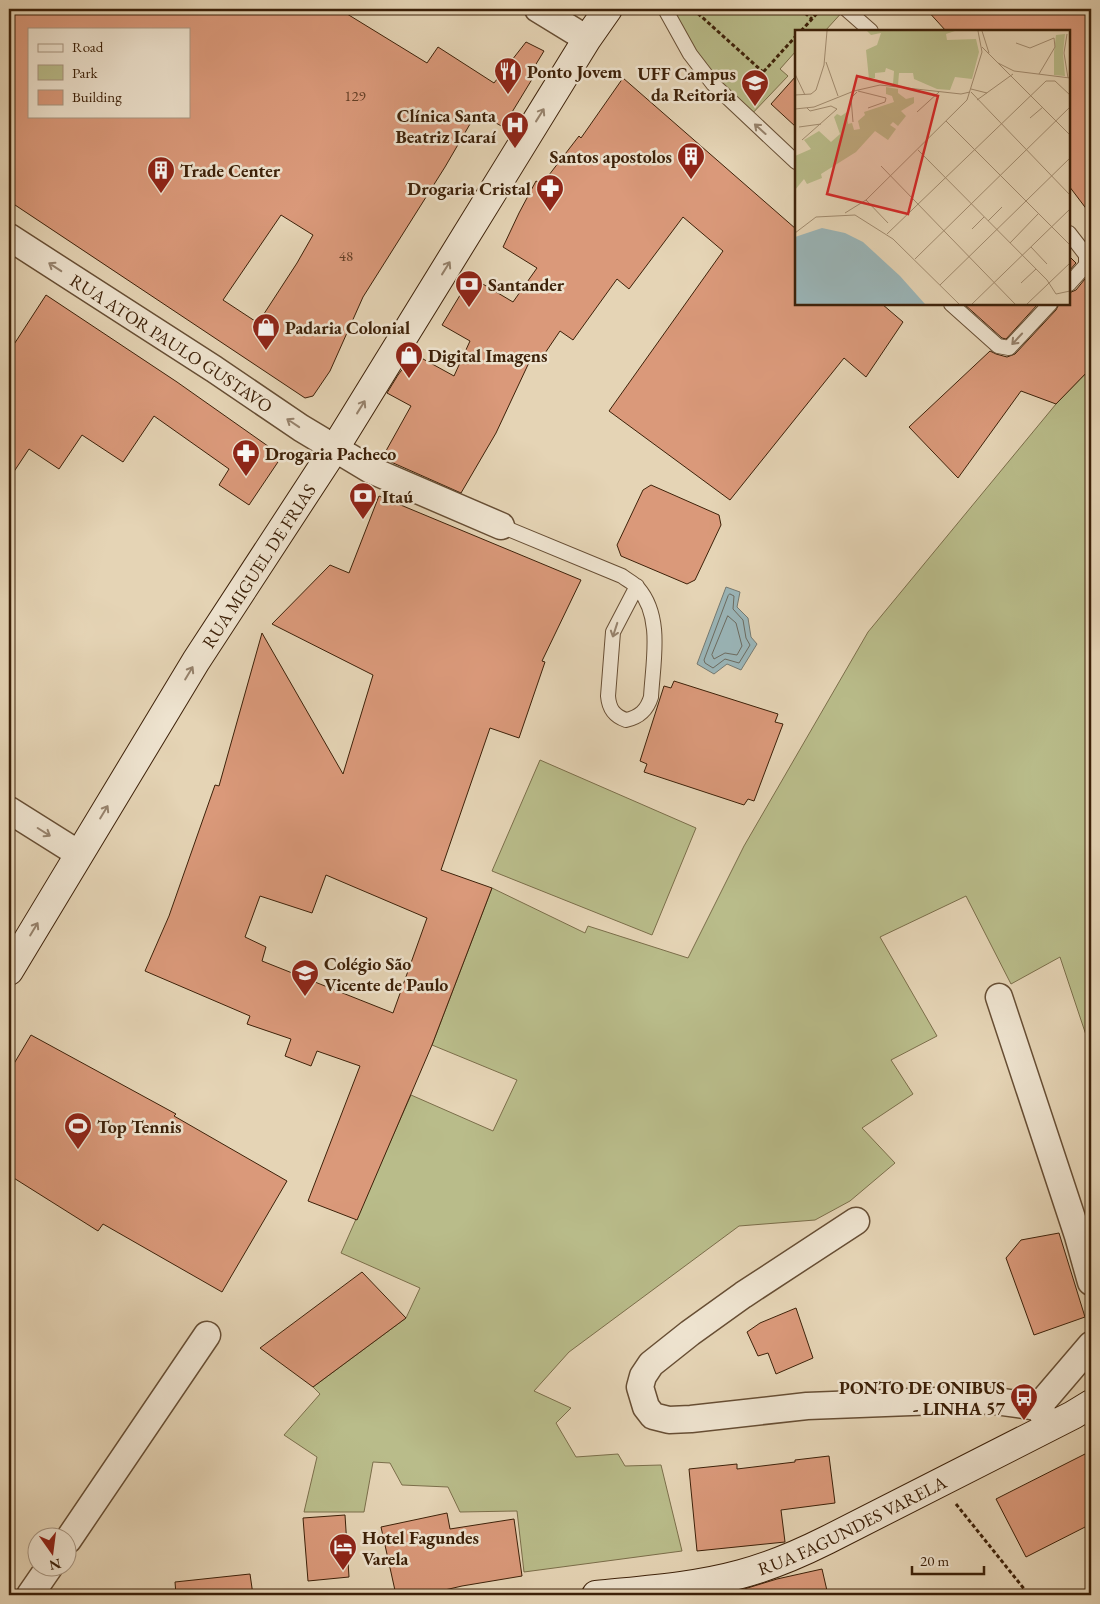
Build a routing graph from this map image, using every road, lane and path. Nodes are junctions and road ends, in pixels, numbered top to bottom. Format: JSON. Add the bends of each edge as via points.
{"nodes":[{"id":1,"x":538,"y":9,"type":"edge"},
{"id":2,"x":608,"y":9,"type":"edge"},
{"id":3,"x":665,"y":9,"type":"edge"},
{"id":4,"x":693,"y":9,"type":"edge"},
{"id":5,"x":800,"y":9,"type":"edge"},
{"id":6,"x":821,"y":9,"type":"edge"},
{"id":7,"x":846,"y":9,"type":"edge"},
{"id":8,"x":812,"y":19,"type":"junction"},
{"id":9,"x":801,"y":30,"type":"edge"},
{"id":10,"x":870,"y":30,"type":"edge"},
{"id":11,"x":795,"y":37,"type":"edge"},
{"id":12,"x":587,"y":39,"type":"junction"},
{"id":13,"x":763,"y":72,"type":"junction"},
{"id":14,"x":733,"y":104,"type":"junction"},
{"id":15,"x":795,"y":161,"type":"edge"},
{"id":16,"x":1070,"y":234,"type":"edge"},
{"id":17,"x":9,"y":237,"type":"edge"},
{"id":18,"x":1070,"y":283,"type":"edge"},
{"id":19,"x":952,"y":305,"type":"edge"},
{"id":20,"x":1049,"y":305,"type":"edge"},
{"id":21,"x":335,"y":448,"type":"junction"},
{"id":22,"x":501,"y":526,"type":"joint"},
{"id":23,"x":637,"y":586,"type":"junction"},
{"id":24,"x":9,"y":810,"type":"edge"},
{"id":25,"x":79,"y":854,"type":"junction"},
{"id":26,"x":9,"y":971,"type":"edge"},
{"id":27,"x":999,"y":997,"type":"dead end"},
{"id":28,"x":856,"y":1221,"type":"dead end"},
{"id":29,"x":1091,"y":1282,"type":"edge"},
{"id":30,"x":207,"y":1335,"type":"dead end"},
{"id":31,"x":1091,"y":1344,"type":"edge"},
{"id":32,"x":1091,"y":1404,"type":"edge"},
{"id":33,"x":1044,"y":1417,"type":"junction"},
{"id":34,"x":77,"y":1526,"type":"edge"},
{"id":35,"x":973,"y":1526,"type":"dead end"},
{"id":36,"x":43,"y":1576,"type":"edge"},
{"id":37,"x":30,"y":1595,"type":"edge"},
{"id":38,"x":596,"y":1595,"type":"edge"},
{"id":39,"x":1029,"y":1595,"type":"edge"}],
"edges":[{"from":1,"to":12,"type":"street"},
{"from":2,"to":12,"type":"main road","name":"RUA MIGUEL DE FRIAS"},
{"from":3,"to":14,"type":"lane","via":[[690,54]]},
{"from":4,"to":13,"type":"path"},
{"from":5,"to":8,"type":"path"},
{"from":6,"to":8,"type":"path"},
{"from":7,"to":10,"type":"lane"},
{"from":8,"to":9,"type":"path"},
{"from":11,"to":13,"type":"path"},
{"from":21,"to":12,"type":"main road","name":"RUA MIGUEL DE FRIAS","one_way":true},
{"from":13,"to":14,"type":"path"},
{"from":15,"to":14,"type":"lane","one_way":true},
{"from":16,"to":18,"type":"lane","via":[[1086,256],[1086,265]]},
{"from":21,"to":17,"type":"street","name":"RUA ATOR PAULO GUSTAVO","one_way":true},
{"from":20,"to":19,"type":"lane","one_way":true,"via":[[1009,348],[998,346]]},
{"from":21,"to":22,"type":"street","name":"RUA ATOR PAULO GUSTAVO","via":[[372,470]]},
{"from":25,"to":21,"type":"main road","name":"RUA MIGUEL DE FRIAS","one_way":true,"via":[[196,661]]},
{"from":22,"to":23,"type":"lane","via":[[622,576]]},
{"from":23,"to":23,"type":"lane","one_way":true,"via":[[613,632],[609,706],[613,713],[626,720],[642,713],[651,697],[655,632],[652,615]]},
{"from":24,"to":25,"type":"street","one_way":true},
{"from":26,"to":25,"type":"main road","name":"RUA MIGUEL DE FRIAS","one_way":true},
{"from":27,"to":29,"type":"street"},
{"from":28,"to":33,"type":"street","via":[[743,1296],[651,1364],[640,1387],[646,1407],[653,1416],[669,1420],[691,1419],[807,1406],[963,1400],[995,1401]]},
{"from":30,"to":34,"type":"street"},
{"from":31,"to":33,"type":"street"},
{"from":32,"to":33,"type":"main road","name":"RUA FAGUNDES VARELA"},
{"from":33,"to":38,"type":"main road","name":"RUA FAGUNDES VARELA","via":[[795,1556],[739,1575]]},
{"from":35,"to":39,"type":"path"},
{"from":36,"to":37,"type":"street"}]}
